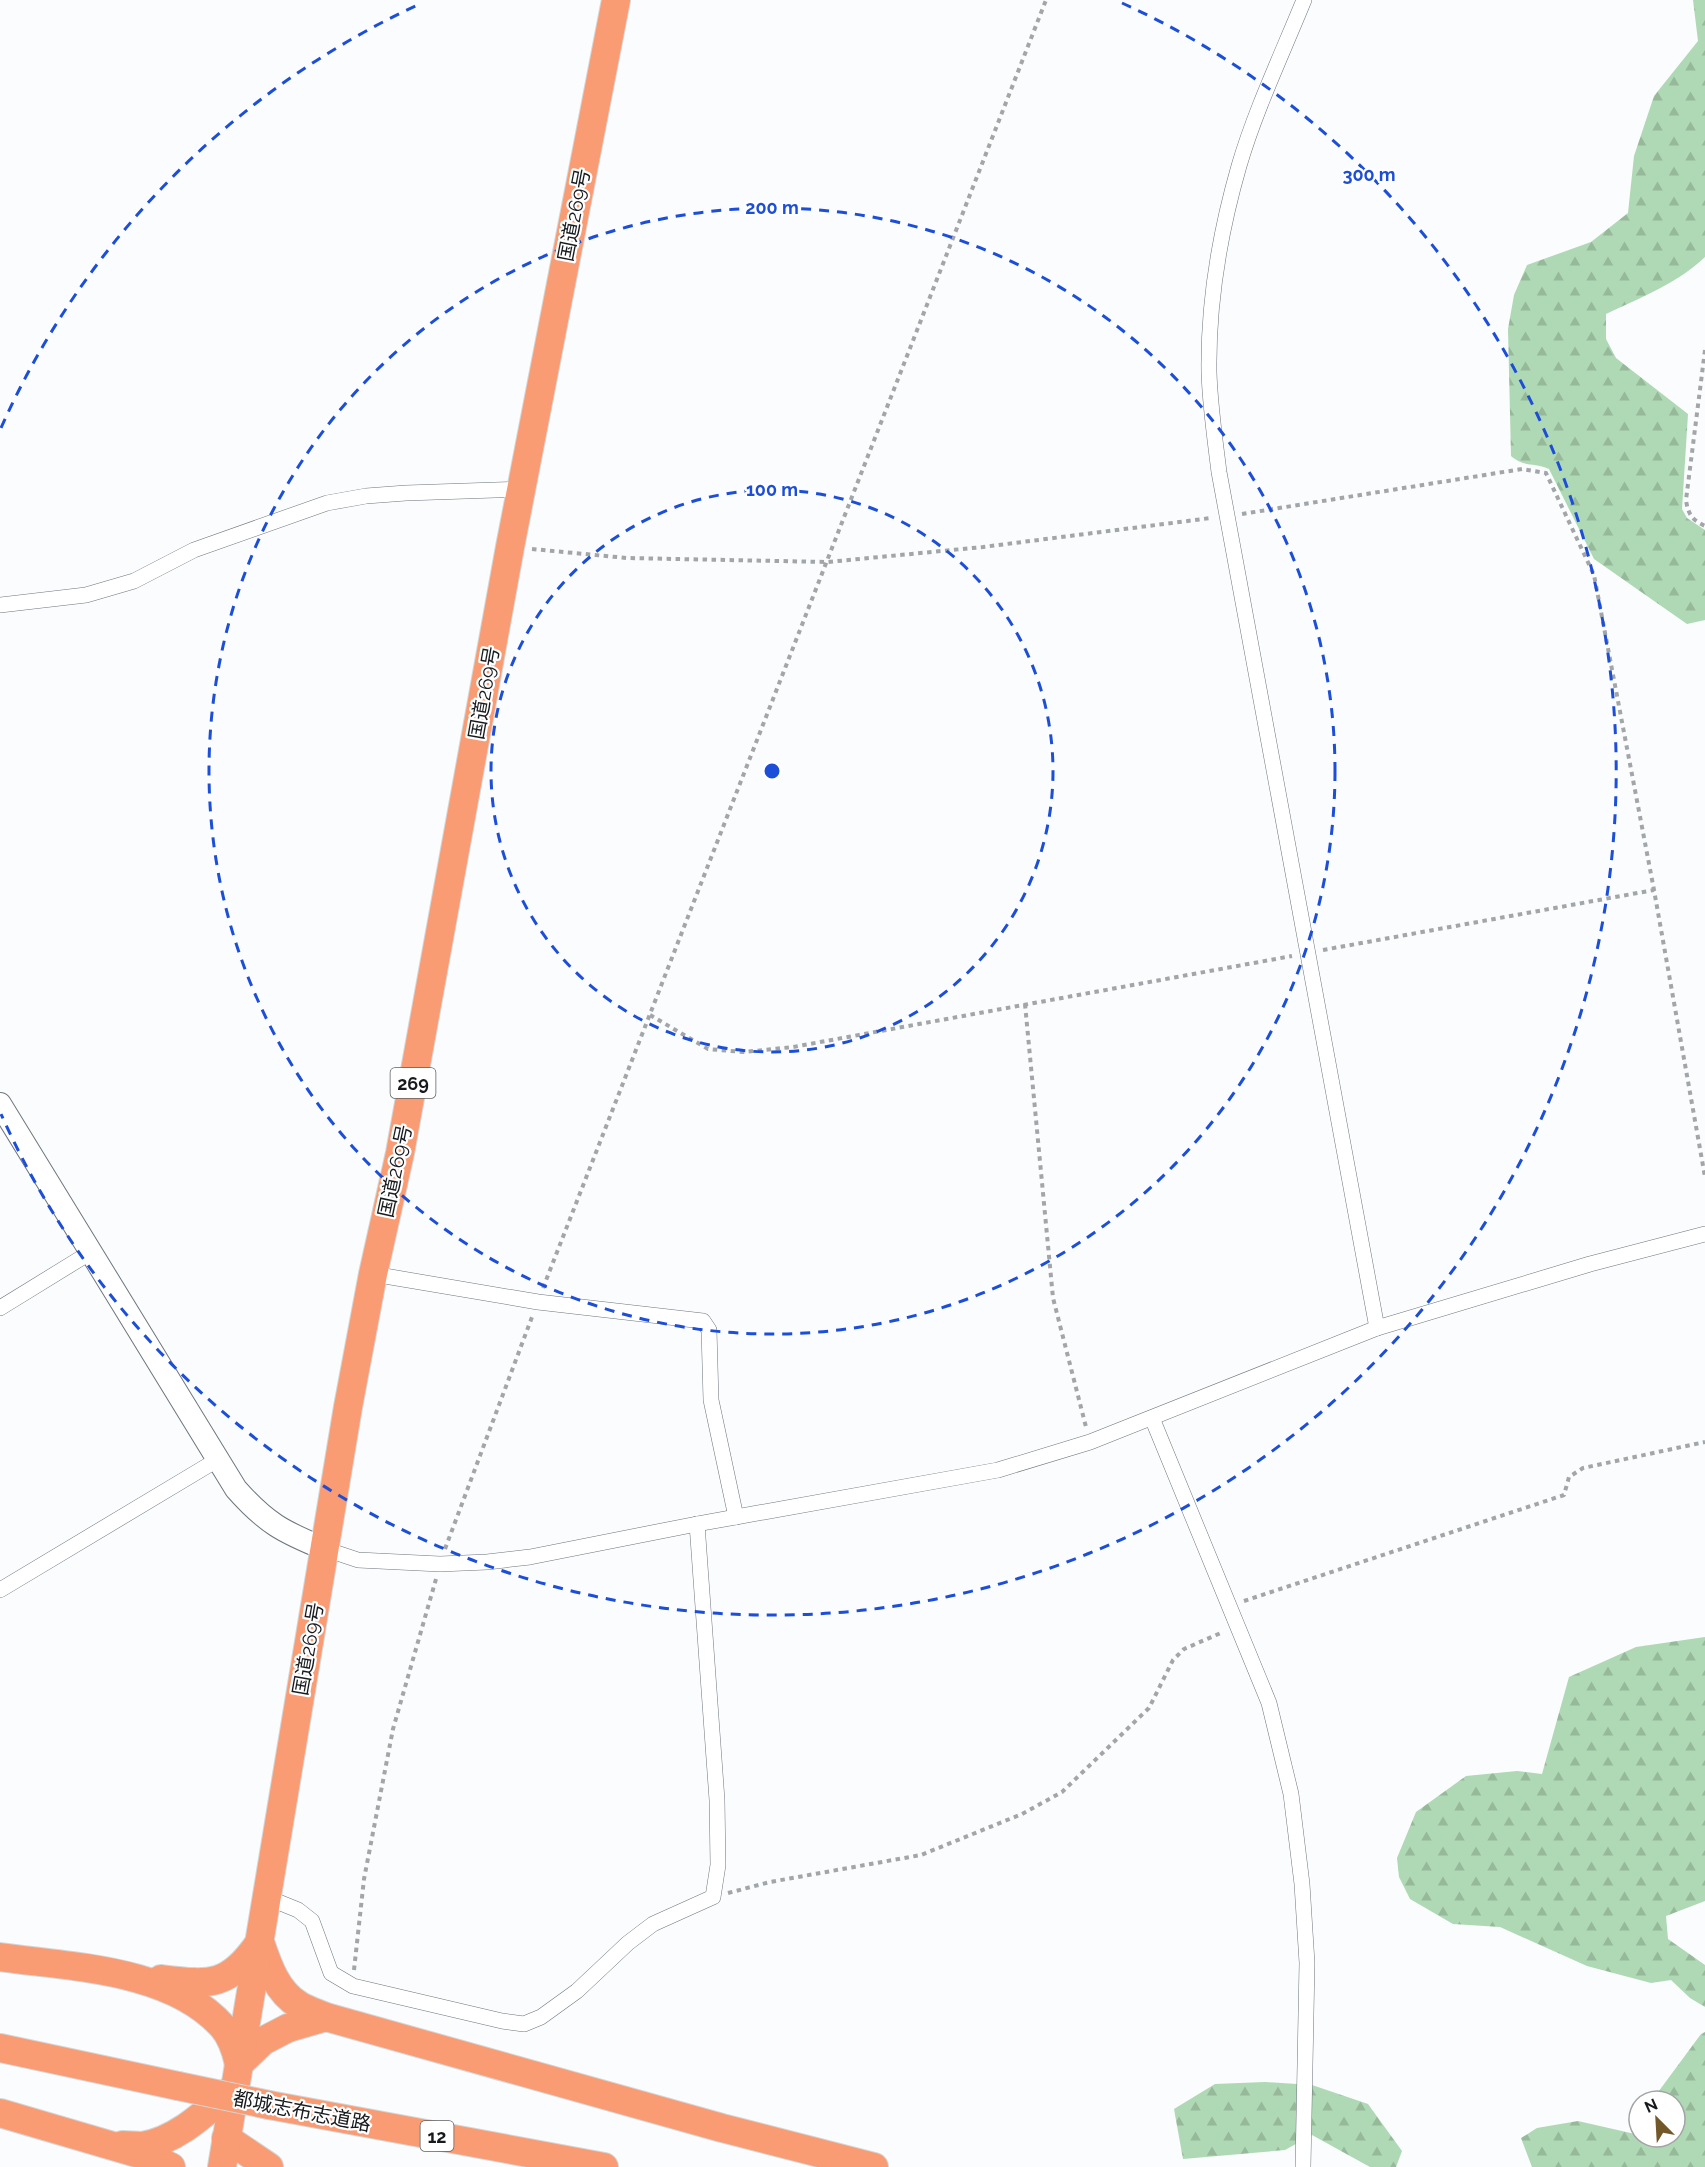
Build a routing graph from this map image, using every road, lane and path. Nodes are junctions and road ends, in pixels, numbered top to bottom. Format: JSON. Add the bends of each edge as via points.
{"nodes":[{"id":1,"x":616,"y":0,"type":"edge"},
{"id":2,"x":1046,"y":0,"type":"edge"},
{"id":3,"x":1304,"y":0,"type":"edge"},
{"id":4,"x":1705,"y":350,"type":"edge"},
{"id":5,"x":522,"y":489,"type":"junction"},
{"id":6,"x":1228,"y":516,"type":"junction"},
{"id":7,"x":1705,"y":526,"type":"edge"},
{"id":8,"x":510,"y":547,"type":"junction"},
{"id":9,"x":828,"y":561,"type":"junction"},
{"id":10,"x":0,"y":605,"type":"edge"},
{"id":11,"x":1654,"y":890,"type":"junction"},
{"id":12,"x":1309,"y":952,"type":"junction"},
{"id":13,"x":1025,"y":1004,"type":"junction"},
{"id":14,"x":650,"y":1015,"type":"junction"},
{"id":15,"x":0,"y":1104,"type":"edge"},
{"id":16,"x":1705,"y":1177,"type":"edge"},
{"id":17,"x":1705,"y":1234,"type":"edge"},
{"id":18,"x":91,"y":1252,"type":"junction"},
{"id":19,"x":373,"y":1274,"type":"junction"},
{"id":20,"x":538,"y":1302,"type":"junction"},
{"id":21,"x":0,"y":1308,"type":"edge"},
{"id":22,"x":1377,"y":1328,"type":"junction"},
{"id":23,"x":1152,"y":1418,"type":"junction"},
{"id":24,"x":1090,"y":1442,"type":"junction"},
{"id":25,"x":1705,"y":1442,"type":"edge"},
{"id":26,"x":217,"y":1460,"type":"junction"},
{"id":27,"x":736,"y":1517,"type":"junction"},
{"id":28,"x":697,"y":1524,"type":"junction"},
{"id":29,"x":325,"y":1549,"type":"junction"},
{"id":30,"x":440,"y":1564,"type":"junction"},
{"id":31,"x":0,"y":1590,"type":"edge"},
{"id":32,"x":1229,"y":1606,"type":"junction"},
{"id":33,"x":1238,"y":1626,"type":"junction"},
{"id":34,"x":266,"y":1897,"type":"junction"},
{"id":35,"x":713,"y":1897,"type":"junction"},
{"id":36,"x":260,"y":1942,"type":"junction"},
{"id":37,"x":0,"y":1957,"type":"edge"},
{"id":38,"x":118,"y":1973,"type":"junction"},
{"id":39,"x":352,"y":1986,"type":"junction"},
{"id":40,"x":326,"y":2017,"type":"junction"},
{"id":41,"x":0,"y":2048,"type":"edge"},
{"id":42,"x":237,"y":2076,"type":"junction"},
{"id":43,"x":0,"y":2113,"type":"edge"},
{"id":44,"x":226,"y":2138,"type":"junction"},
{"id":45,"x":108,"y":2144,"type":"junction"},
{"id":46,"x":171,"y":2167,"type":"edge"},
{"id":47,"x":222,"y":2167,"type":"edge"},
{"id":48,"x":269,"y":2167,"type":"edge"},
{"id":49,"x":604,"y":2167,"type":"edge"},
{"id":50,"x":874,"y":2167,"type":"edge"},
{"id":51,"x":1303,"y":2167,"type":"edge"}],
"edges":[{"from":1,"to":5,"type":"highway","name":"国道269号","number":"269"},
{"from":2,"to":9,"type":"path"},
{"from":3,"to":6,"type":"street","via":[[1240,164],[1216,267],[1209,372],[1219,472]]},
{"from":4,"to":7,"type":"path","via":[[1686,500],[1688,512]]},
{"from":5,"to":8,"type":"highway","name":"国道269号","number":"269"},
{"from":5,"to":10,"type":"street","via":[[405,493],[327,503],[194,550],[134,581],[86,595]]},
{"from":6,"to":9,"type":"path","via":[[983,547]]},
{"from":6,"to":11,"type":"path","via":[[1522,469],[1546,473],[1594,575]]},
{"from":6,"to":12,"type":"street"},
{"from":8,"to":9,"type":"path","via":[[627,558]]},
{"from":8,"to":19,"type":"highway","name":"国道269号","number":"269","via":[[400,1153]]},
{"from":9,"to":14,"type":"path"},
{"from":11,"to":12,"type":"path"},
{"from":11,"to":16,"type":"path"},
{"from":12,"to":13,"type":"path"},
{"from":12,"to":22,"type":"street"},
{"from":13,"to":14,"type":"path","via":[[794,1047],[744,1052],[708,1048]]},
{"from":13,"to":24,"type":"path","via":[[1053,1298]]},
{"from":14,"to":20,"type":"path"},
{"from":15,"to":18,"type":"street"},
{"from":17,"to":22,"type":"street"},
{"from":18,"to":21,"type":"street"},
{"from":18,"to":26,"type":"street"},
{"from":19,"to":20,"type":"street"},
{"from":19,"to":29,"type":"highway","name":"国道269号","number":"269"},
{"from":20,"to":27,"type":"street","via":[[703,1321],[709,1330],[711,1400]]},
{"from":20,"to":30,"type":"path"},
{"from":22,"to":23,"type":"street"},
{"from":23,"to":24,"type":"street"},
{"from":23,"to":32,"type":"street"},
{"from":24,"to":27,"type":"street","via":[[998,1470]]},
{"from":25,"to":32,"type":"path","via":[[1583,1468],[1569,1477],[1564,1495]]},
{"from":26,"to":29,"type":"street","via":[[255,1510],[289,1535]]},
{"from":26,"to":31,"type":"street"},
{"from":27,"to":28,"type":"street"},
{"from":28,"to":30,"type":"street","via":[[530,1557]]},
{"from":28,"to":35,"type":"street","via":[[717,1800],[718,1865]]},
{"from":29,"to":30,"type":"street","via":[[358,1560]]},
{"from":29,"to":34,"type":"highway","name":"国道269号","number":"269"},
{"from":30,"to":39,"type":"path","via":[[393,1729],[364,1879]]},
{"from":32,"to":33,"type":"street"},
{"from":33,"to":35,"type":"path","via":[[1184,1649],[1173,1660],[1149,1708],[1062,1792],[1022,1814],[921,1855],[770,1882]]},
{"from":33,"to":51,"type":"street","via":[[1269,1703],[1291,1794],[1302,1884],[1306,1963]]},
{"from":34,"to":36,"type":"highway","name":"国道269号","number":"269"},
{"from":34,"to":39,"type":"street","via":[[298,1910],[312,1921],[331,1973]]},
{"from":35,"to":39,"type":"street","via":[[653,1924],[577,1991],[541,2017],[524,2024]]},
{"from":36,"to":38,"type":"highway","via":[[236,1971],[220,1980],[201,1984]]},
{"from":36,"to":40,"type":"highway","via":[[280,1988],[298,2005]]},
{"from":36,"to":42,"type":"highway","name":"国道269号","number":"269"},
{"from":37,"to":38,"type":"highway"},
{"from":38,"to":42,"type":"highway","via":[[188,1999],[224,2027],[234,2044]]},
{"from":40,"to":42,"type":"highway","via":[[288,2028],[264,2041]]},
{"from":40,"to":50,"type":"highway"},
{"from":41,"to":49,"type":"highway","name":"都城志布志道路","number":"12","bridge":true,"via":[[269,2105]]},
{"from":42,"to":44,"type":"highway","name":"国道269号","number":"269"},
{"from":42,"to":45,"type":"highway","via":[[201,2116],[182,2130],[142,2146]]},
{"from":43,"to":45,"type":"highway"},
{"from":44,"to":47,"type":"highway","name":"国道269号","number":"269"},
{"from":44,"to":48,"type":"highway"},
{"from":45,"to":46,"type":"highway"}]}
